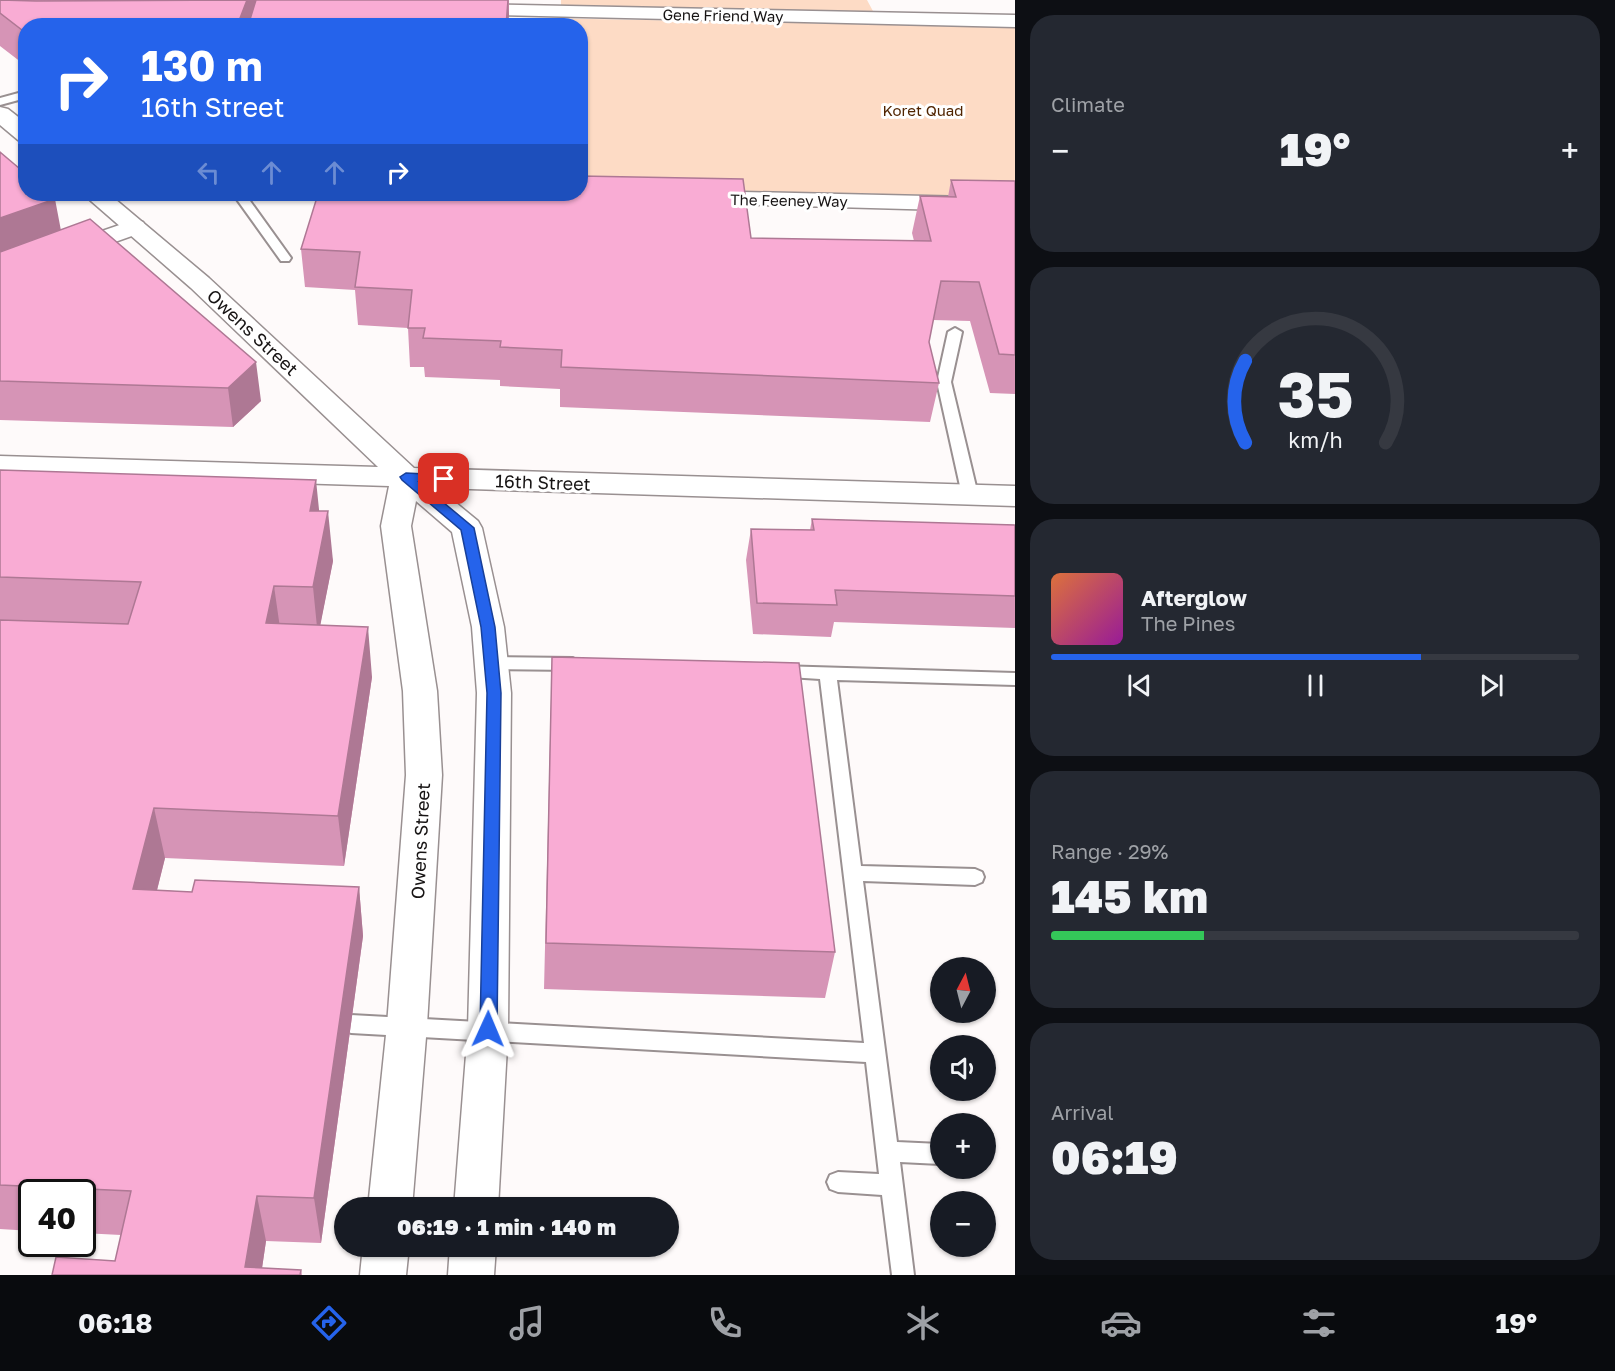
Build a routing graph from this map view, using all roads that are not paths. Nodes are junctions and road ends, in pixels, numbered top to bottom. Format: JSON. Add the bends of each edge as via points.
{"nodes":[{"id":1,"x":547,"y":6,"type":"edge"},
{"id":2,"x":886,"y":9,"type":"edge"},
{"id":3,"x":441,"y":10,"type":"edge"},
{"id":4,"x":521,"y":18,"type":"edge"},
{"id":5,"x":1015,"y":21,"type":"edge"},
{"id":6,"x":18,"y":96,"type":"edge"},
{"id":7,"x":0,"y":102,"type":"edge"},
{"id":8,"x":0,"y":114,"type":"edge"},
{"id":9,"x":18,"y":128,"type":"edge"},
{"id":10,"x":681,"y":198,"type":"edge"},
{"id":11,"x":103,"y":201,"type":"edge"},
{"id":12,"x":244,"y":201,"type":"edge"},
{"id":13,"x":1015,"y":206,"type":"edge"},
{"id":14,"x":134,"y":227,"type":"junction"},
{"id":15,"x":285,"y":258,"type":"dead end"},
{"id":16,"x":0,"y":275,"type":"edge"},
{"id":17,"x":954,"y":332,"type":"dead end"},
{"id":18,"x":0,"y":465,"type":"edge"},
{"id":19,"x":406,"y":477,"type":"junction"},
{"id":20,"x":970,"y":495,"type":"junction"},
{"id":21,"x":1015,"y":496,"type":"edge"},
{"id":22,"x":492,"y":663,"type":"junction"},
{"id":23,"x":585,"y":665,"type":"edge"},
{"id":24,"x":762,"y":672,"type":"edge"},
{"id":25,"x":828,"y":675,"type":"junction"},
{"id":26,"x":1015,"y":679,"type":"edge"},
{"id":27,"x":852,"y":873,"type":"junction"},
{"id":28,"x":975,"y":878,"type":"dead end"},
{"id":29,"x":351,"y":1024,"type":"dead end"},
{"id":30,"x":407,"y":1025,"type":"junction"},
{"id":31,"x":488,"y":1029,"type":"junction"},
{"id":32,"x":874,"y":1053,"type":"junction"},
{"id":33,"x":888,"y":1152,"type":"junction"},
{"id":34,"x":930,"y":1154,"type":"edge"},
{"id":35,"x":838,"y":1182,"type":"dead end"},
{"id":36,"x":892,"y":1185,"type":"junction"},
{"id":37,"x":391,"y":1197,"type":"edge"},
{"id":38,"x":477,"y":1197,"type":"edge"},
{"id":39,"x":385,"y":1257,"type":"edge"},
{"id":40,"x":472,"y":1257,"type":"edge"},
{"id":41,"x":383,"y":1275,"type":"edge"},
{"id":42,"x":471,"y":1275,"type":"edge"},
{"id":43,"x":903,"y":1275,"type":"edge"}],
"edges":[{"from":1,"to":2,"type":"street","name":"Gene Friend Way"},
{"from":1,"to":4,"type":"street","name":"Gene Friend Way"},
{"from":2,"to":5,"type":"street","name":"Gene Friend Way"},
{"from":3,"to":4,"type":"street","name":"Gene Friend Way"},
{"from":6,"to":7,"type":"lane"},
{"from":8,"to":9,"type":"street"},
{"from":10,"to":13,"type":"street","name":"The Feeney Way"},
{"from":11,"to":14,"type":"street","name":"Owens Street"},
{"from":12,"to":15,"type":"lane"},
{"from":14,"to":16,"type":"street"},
{"from":14,"to":19,"type":"street","name":"Owens Street","via":[[201,283]]},
{"from":17,"to":20,"type":"lane","via":[[944,382]]},
{"from":18,"to":19,"type":"street","name":"16th Street"},
{"from":19,"to":20,"type":"street","name":"16th Street"},
{"from":19,"to":22,"type":"street","name":"Owens Street","via":[[467,528],[480,577]]},
{"from":19,"to":30,"type":"street","name":"Owens Street","via":[[396,526],[420,691],[424,763]]},
{"from":20,"to":21,"type":"street","name":"16th Street"},
{"from":22,"to":23,"type":"lane"},
{"from":22,"to":31,"type":"street","name":"Owens Street"},
{"from":24,"to":25,"type":"lane"},
{"from":25,"to":26,"type":"lane"},
{"from":25,"to":27,"type":"lane"},
{"from":27,"to":28,"type":"lane"},
{"from":27,"to":32,"type":"lane"},
{"from":29,"to":30,"type":"lane"},
{"from":30,"to":31,"type":"lane"},
{"from":30,"to":37,"type":"street","name":"Owens Street"},
{"from":31,"to":32,"type":"lane"},
{"from":31,"to":38,"type":"street","name":"Owens Street"},
{"from":32,"to":33,"type":"lane"},
{"from":33,"to":34,"type":"lane"},
{"from":33,"to":36,"type":"lane"},
{"from":35,"to":36,"type":"lane"},
{"from":36,"to":43,"type":"lane"},
{"from":39,"to":41,"type":"street"},
{"from":40,"to":42,"type":"street"}]}
